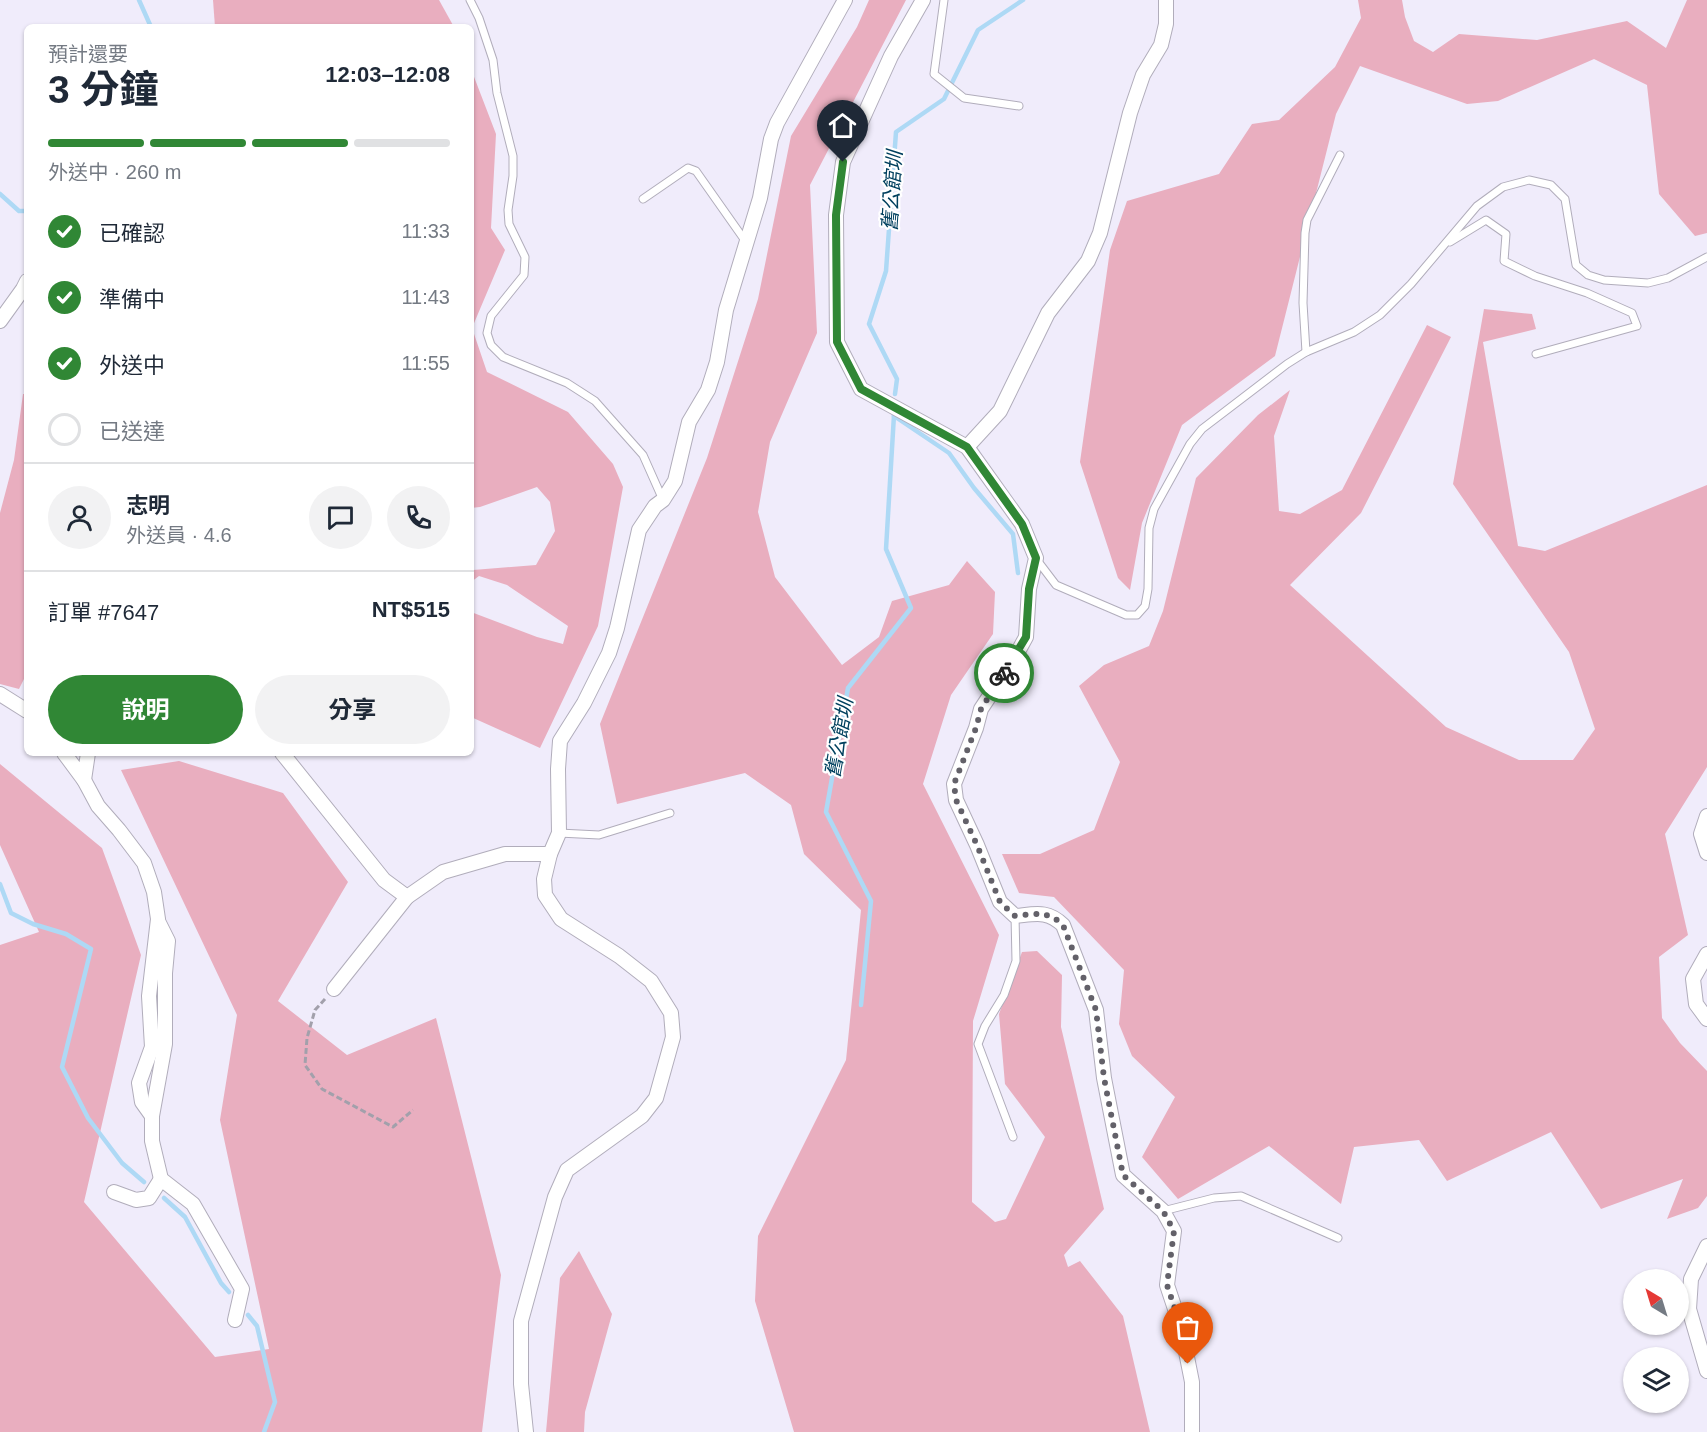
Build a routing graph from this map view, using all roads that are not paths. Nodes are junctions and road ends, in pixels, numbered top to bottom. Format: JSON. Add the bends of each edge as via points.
{"nodes":[{"id":1,"x":470,"y":0,"type":"edge"},
{"id":2,"x":845,"y":0,"type":"edge"},
{"id":3,"x":923,"y":0,"type":"edge"},
{"id":4,"x":944,"y":0,"type":"edge"},
{"id":5,"x":1166,"y":0,"type":"edge"},
{"id":6,"x":1019,"y":106,"type":"dead end"},
{"id":7,"x":1340,"y":155,"type":"dead end"},
{"id":8,"x":644,"y":199,"type":"dead end"},
{"id":9,"x":746,"y":242,"type":"junction"},
{"id":10,"x":1445,"y":244,"type":"junction"},
{"id":11,"x":1707,"y":257,"type":"edge"},
{"id":12,"x":24,"y":285,"type":"edge"},
{"id":13,"x":0,"y":321,"type":"edge"},
{"id":14,"x":1306,"y":352,"type":"junction"},
{"id":15,"x":1536,"y":354,"type":"dead end"},
{"id":16,"x":967,"y":447,"type":"junction"},
{"id":17,"x":663,"y":500,"type":"junction"},
{"id":18,"x":1036,"y":558,"type":"junction"},
{"id":19,"x":0,"y":694,"type":"edge"},
{"id":20,"x":24,"y":709,"type":"edge"},
{"id":21,"x":66,"y":756,"type":"edge"},
{"id":22,"x":88,"y":756,"type":"edge"},
{"id":23,"x":284,"y":756,"type":"edge"},
{"id":24,"x":84,"y":780,"type":"junction"},
{"id":25,"x":670,"y":813,"type":"dead end"},
{"id":26,"x":1707,"y":816,"type":"edge"},
{"id":27,"x":559,"y":833,"type":"junction"},
{"id":28,"x":1707,"y":853,"type":"edge"},
{"id":29,"x":550,"y":854,"type":"junction"},
{"id":30,"x":407,"y":897,"type":"junction"},
{"id":31,"x":1015,"y":916,"type":"junction"},
{"id":32,"x":158,"y":919,"type":"junction"},
{"id":33,"x":1707,"y":954,"type":"edge"},
{"id":34,"x":334,"y":989,"type":"road end"},
{"id":35,"x":1707,"y":1019,"type":"edge"},
{"id":36,"x":152,"y":1116,"type":"junction"},
{"id":37,"x":1013,"y":1137,"type":"dead end"},
{"id":38,"x":161,"y":1179,"type":"junction"},
{"id":39,"x":114,"y":1192,"type":"dead end"},
{"id":40,"x":1163,"y":1211,"type":"junction"},
{"id":41,"x":1338,"y":1238,"type":"dead end"},
{"id":42,"x":1707,"y":1246,"type":"edge"},
{"id":43,"x":235,"y":1320,"type":"dead end"},
{"id":44,"x":1707,"y":1371,"type":"edge"},
{"id":45,"x":526,"y":1432,"type":"edge"},
{"id":46,"x":1192,"y":1432,"type":"edge"}],
"edges":[{"from":1,"to":17,"type":"lane","via":[[493,60],[513,156],[509,224],[525,257],[524,275],[491,316],[487,333],[491,345],[503,357],[567,383],[595,401],[644,455]]},
{"from":2,"to":9,"type":"street","via":[[777,123]]},
{"from":3,"to":16,"type":"street","via":[[891,56],[843,162],[836,215],[837,342],[861,389]]},
{"from":4,"to":6,"type":"lane","via":[[934,74],[964,98]]},
{"from":5,"to":16,"type":"street","via":[[1161,45],[1143,75],[1130,113],[1100,233],[1088,261],[1048,313],[1000,411]]},
{"from":7,"to":14,"type":"lane","via":[[1307,220],[1303,303]]},
{"from":8,"to":9,"type":"lane","via":[[688,168],[696,171]]},
{"from":9,"to":17,"type":"street","via":[[708,390],[689,422],[675,481]]},
{"from":10,"to":11,"type":"lane","via":[[1478,207],[1503,187],[1529,180],[1551,185],[1565,199],[1576,265],[1588,275],[1648,283],[1668,278]]},
{"from":10,"to":14,"type":"lane","via":[[1380,315],[1354,332]]},
{"from":10,"to":15,"type":"lane","via":[[1486,220],[1506,234],[1504,261],[1632,314],[1637,326]]},
{"from":12,"to":13,"type":"street"},
{"from":14,"to":18,"type":"lane","via":[[1202,429],[1190,444],[1154,509],[1149,528],[1148,589],[1145,606],[1137,615],[1126,615],[1056,585]]},
{"from":16,"to":18,"type":"street","via":[[1022,524]]},
{"from":17,"to":27,"type":"street","via":[[639,530],[609,653],[560,741]]},
{"from":18,"to":31,"type":"street","via":[[1029,589],[1026,637],[981,709],[954,784],[956,800],[1000,902]]},
{"from":19,"to":20,"type":"street"},
{"from":21,"to":24,"type":"street"},
{"from":22,"to":24,"type":"street"},
{"from":23,"to":30,"type":"street","via":[[384,880]]},
{"from":24,"to":32,"type":"street","via":[[98,806],[144,862]]},
{"from":25,"to":27,"type":"lane","via":[[599,835]]},
{"from":26,"to":28,"type":"street","via":[[1701,834]]},
{"from":27,"to":29,"type":"street"},
{"from":29,"to":30,"type":"street","via":[[505,854],[443,872]]},
{"from":29,"to":45,"type":"street","via":[[545,895],[561,919],[651,981],[671,1013],[673,1037],[656,1098],[642,1116],[567,1170],[555,1197],[521,1321]]},
{"from":30,"to":34,"type":"street"},
{"from":31,"to":37,"type":"lane","via":[[1016,961],[1005,995],[978,1044]]},
{"from":31,"to":40,"type":"street","via":[[1053,916],[1063,925],[1096,1010],[1104,1078],[1123,1175]]},
{"from":32,"to":36,"type":"street","via":[[168,941],[165,1044]]},
{"from":32,"to":36,"type":"street","via":[[149,996],[152,1047],[139,1083],[142,1102]]},
{"from":33,"to":35,"type":"street","via":[[1694,979],[1696,1004]]},
{"from":36,"to":38,"type":"street","via":[[152,1141]]},
{"from":38,"to":39,"type":"street","via":[[149,1198],[136,1200]]},
{"from":38,"to":43,"type":"street","via":[[193,1203],[242,1289]]},
{"from":40,"to":41,"type":"lane","via":[[1214,1198],[1240,1196]]},
{"from":40,"to":46,"type":"street","via":[[1174,1231],[1167,1285],[1181,1327],[1192,1382]]},
{"from":42,"to":44,"type":"street","via":[[1691,1279],[1689,1309]]}]}
